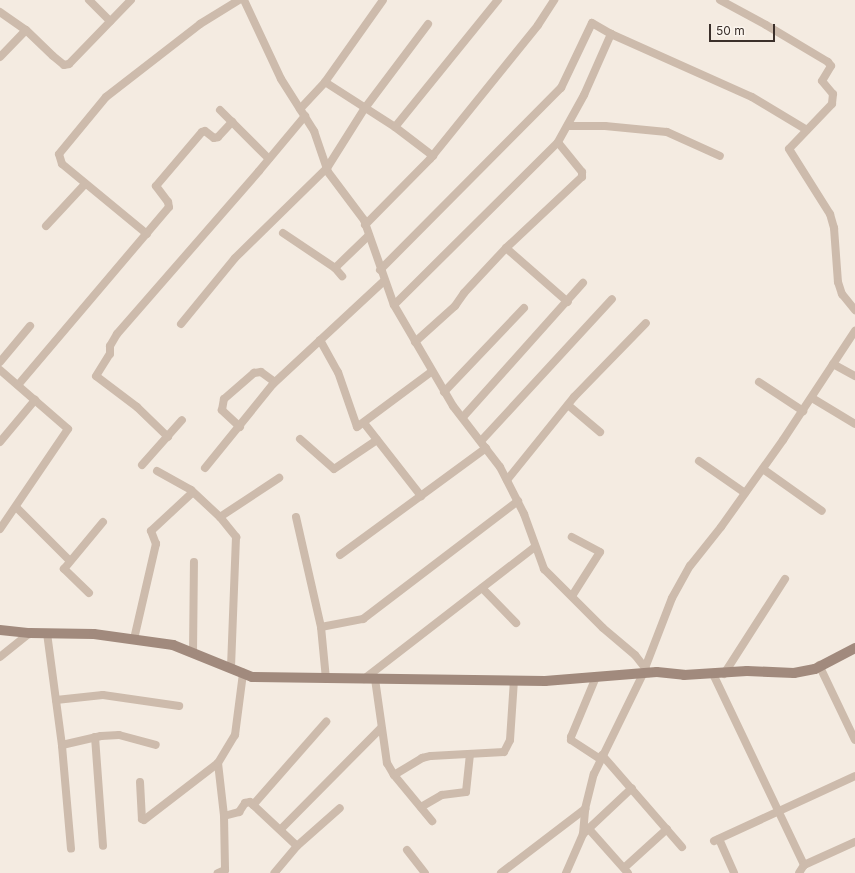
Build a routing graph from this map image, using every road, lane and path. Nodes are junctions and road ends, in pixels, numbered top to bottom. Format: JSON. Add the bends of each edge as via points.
{"nodes":[{"id":1,"x":89,"y":0,"type":"edge"},
{"id":2,"x":131,"y":0,"type":"edge"},
{"id":3,"x":239,"y":0,"type":"edge"},
{"id":4,"x":244,"y":0,"type":"edge"},
{"id":5,"x":383,"y":0,"type":"edge"},
{"id":6,"x":498,"y":0,"type":"edge"},
{"id":7,"x":554,"y":0,"type":"edge"},
{"id":8,"x":720,"y":0,"type":"edge"},
{"id":9,"x":0,"y":12,"type":"edge"},
{"id":10,"x":110,"y":21,"type":"junction"},
{"id":11,"x":428,"y":24,"type":"dead end"},
{"id":12,"x":26,"y":30,"type":"junction"},
{"id":13,"x":610,"y":34,"type":"junction"},
{"id":14,"x":0,"y":57,"type":"edge"},
{"id":15,"x":325,"y":82,"type":"junction"},
{"id":16,"x":365,"y":108,"type":"junction"},
{"id":17,"x":220,"y":110,"type":"dead end"},
{"id":18,"x":302,"y":112,"type":"junction"},
{"id":19,"x":232,"y":122,"type":"junction"},
{"id":20,"x":395,"y":126,"type":"junction"},
{"id":21,"x":568,"y":126,"type":"junction"},
{"id":22,"x":807,"y":130,"type":"junction"},
{"id":23,"x":558,"y":142,"type":"junction"},
{"id":24,"x":433,"y":156,"type":"junction"},
{"id":25,"x":720,"y":156,"type":"dead end"},
{"id":26,"x":269,"y":159,"type":"junction"},
{"id":27,"x":326,"y":168,"type":"junction"},
{"id":28,"x":85,"y":184,"type":"junction"},
{"id":29,"x":365,"y":225,"type":"junction"},
{"id":30,"x":46,"y":226,"type":"dead end"},
{"id":31,"x":284,"y":233,"type":"dead end"},
{"id":32,"x":147,"y":234,"type":"junction"},
{"id":33,"x":369,"y":235,"type":"junction"},
{"id":34,"x":506,"y":248,"type":"junction"},
{"id":35,"x":335,"y":268,"type":"junction"},
{"id":36,"x":380,"y":270,"type":"junction"},
{"id":37,"x":342,"y":276,"type":"dead end"},
{"id":38,"x":384,"y":281,"type":"junction"},
{"id":39,"x":583,"y":283,"type":"dead end"},
{"id":40,"x":612,"y":299,"type":"dead end"},
{"id":41,"x":568,"y":302,"type":"junction"},
{"id":42,"x":394,"y":305,"type":"junction"},
{"id":43,"x":524,"y":308,"type":"dead end"},
{"id":44,"x":855,"y":310,"type":"edge"},
{"id":45,"x":646,"y":323,"type":"dead end"},
{"id":46,"x":181,"y":324,"type":"dead end"},
{"id":47,"x":30,"y":326,"type":"dead end"},
{"id":48,"x":855,"y":331,"type":"edge"},
{"id":49,"x":320,"y":340,"type":"junction"},
{"id":50,"x":415,"y":342,"type":"junction"},
{"id":51,"x":0,"y":362,"type":"edge"},
{"id":52,"x":833,"y":364,"type":"junction"},
{"id":53,"x":0,"y":370,"type":"edge"},
{"id":54,"x":431,"y":372,"type":"junction"},
{"id":55,"x":855,"y":376,"type":"edge"},
{"id":56,"x":275,"y":382,"type":"junction"},
{"id":57,"x":759,"y":382,"type":"dead end"},
{"id":58,"x":18,"y":385,"type":"junction"},
{"id":59,"x":444,"y":392,"type":"junction"},
{"id":60,"x":812,"y":398,"type":"junction"},
{"id":61,"x":35,"y":400,"type":"junction"},
{"id":62,"x":568,"y":404,"type":"junction"},
{"id":63,"x":803,"y":411,"type":"junction"},
{"id":64,"x":462,"y":417,"type":"junction"},
{"id":65,"x":182,"y":420,"type":"dead end"},
{"id":66,"x":364,"y":423,"type":"junction"},
{"id":67,"x":855,"y":424,"type":"edge"},
{"id":68,"x":240,"y":427,"type":"junction"},
{"id":69,"x":600,"y":432,"type":"dead end"},
{"id":70,"x":168,"y":436,"type":"junction"},
{"id":71,"x":300,"y":439,"type":"dead end"},
{"id":72,"x":378,"y":440,"type":"junction"},
{"id":73,"x":0,"y":442,"type":"edge"},
{"id":74,"x":484,"y":444,"type":"junction"},
{"id":75,"x":699,"y":461,"type":"dead end"},
{"id":76,"x":142,"y":465,"type":"dead end"},
{"id":77,"x":205,"y":468,"type":"dead end"},
{"id":78,"x":763,"y":469,"type":"junction"},
{"id":79,"x":157,"y":471,"type":"dead end"},
{"id":80,"x":278,"y":478,"type":"dead end"},
{"id":81,"x":507,"y":480,"type":"junction"},
{"id":82,"x":192,"y":492,"type":"junction"},
{"id":83,"x":745,"y":493,"type":"junction"},
{"id":84,"x":420,"y":496,"type":"junction"},
{"id":85,"x":518,"y":501,"type":"junction"},
{"id":86,"x":16,"y":507,"type":"junction"},
{"id":87,"x":822,"y":511,"type":"dead end"},
{"id":88,"x":220,"y":517,"type":"junction"},
{"id":89,"x":296,"y":517,"type":"dead end"},
{"id":90,"x":103,"y":522,"type":"dead end"},
{"id":91,"x":0,"y":529,"type":"edge"},
{"id":92,"x":572,"y":537,"type":"dead end"},
{"id":93,"x":535,"y":548,"type":"junction"},
{"id":94,"x":340,"y":555,"type":"dead end"},
{"id":95,"x":69,"y":560,"type":"junction"},
{"id":96,"x":194,"y":562,"type":"dead end"},
{"id":97,"x":785,"y":579,"type":"dead end"},
{"id":98,"x":482,"y":588,"type":"junction"},
{"id":99,"x":90,"y":593,"type":"dead end"},
{"id":100,"x":572,"y":596,"type":"junction"},
{"id":101,"x":516,"y":623,"type":"dead end"},
{"id":102,"x":321,"y":626,"type":"junction"},
{"id":103,"x":0,"y":630,"type":"edge"},
{"id":104,"x":30,"y":633,"type":"junction"},
{"id":105,"x":47,"y":633,"type":"junction"},
{"id":106,"x":134,"y":639,"type":"junction"},
{"id":107,"x":855,"y":648,"type":"edge"},
{"id":108,"x":193,"y":653,"type":"junction"},
{"id":109,"x":0,"y":657,"type":"edge"},
{"id":110,"x":819,"y":665,"type":"junction"},
{"id":111,"x":231,"y":668,"type":"junction"},
{"id":112,"x":646,"y":672,"type":"junction"},
{"id":113,"x":243,"y":673,"type":"junction"},
{"id":114,"x":713,"y":674,"type":"junction"},
{"id":115,"x":724,"y":674,"type":"junction"},
{"id":116,"x":596,"y":677,"type":"junction"},
{"id":117,"x":326,"y":678,"type":"junction"},
{"id":118,"x":364,"y":679,"type":"junction"},
{"id":119,"x":375,"y":679,"type":"junction"},
{"id":120,"x":514,"y":680,"type":"junction"},
{"id":121,"x":56,"y":700,"type":"junction"},
{"id":122,"x":179,"y":706,"type":"dead end"},
{"id":123,"x":326,"y":722,"type":"dead end"},
{"id":124,"x":381,"y":728,"type":"junction"},
{"id":125,"x":95,"y":737,"type":"junction"},
{"id":126,"x":855,"y":740,"type":"edge"},
{"id":127,"x":62,"y":745,"type":"junction"},
{"id":128,"x":156,"y":745,"type":"dead end"},
{"id":129,"x":470,"y":754,"type":"junction"},
{"id":130,"x":601,"y":757,"type":"junction"},
{"id":131,"x":218,"y":763,"type":"junction"},
{"id":132,"x":394,"y":775,"type":"junction"},
{"id":133,"x":855,"y":776,"type":"edge"},
{"id":134,"x":140,"y":782,"type":"dead end"},
{"id":135,"x":632,"y":788,"type":"junction"},
{"id":136,"x":254,"y":805,"type":"junction"},
{"id":137,"x":421,"y":807,"type":"junction"},
{"id":138,"x":340,"y":808,"type":"dead end"},
{"id":139,"x":585,"y":809,"type":"junction"},
{"id":140,"x":779,"y":812,"type":"junction"},
{"id":141,"x":224,"y":816,"type":"junction"},
{"id":142,"x":432,"y":822,"type":"dead end"},
{"id":143,"x":281,"y":829,"type":"junction"},
{"id":144,"x":667,"y":829,"type":"junction"},
{"id":145,"x":586,"y":831,"type":"junction"},
{"id":146,"x":855,"y":842,"type":"edge"},
{"id":147,"x":103,"y":846,"type":"dead end"},
{"id":148,"x":296,"y":846,"type":"junction"},
{"id":149,"x":682,"y":847,"type":"dead end"},
{"id":150,"x":71,"y":849,"type":"dead end"},
{"id":151,"x":407,"y":850,"type":"dead end"},
{"id":152,"x":804,"y":865,"type":"junction"},
{"id":153,"x":626,"y":871,"type":"edge"},
{"id":154,"x":568,"y":872,"type":"edge"},
{"id":155,"x":218,"y":873,"type":"edge"},
{"id":156,"x":274,"y":873,"type":"edge"},
{"id":157,"x":425,"y":873,"type":"edge"},
{"id":158,"x":501,"y":873,"type":"edge"},
{"id":159,"x":734,"y":873,"type":"edge"},
{"id":160,"x":799,"y":873,"type":"edge"}],
"edges":[{"from":1,"to":10,"type":"street"},
{"from":2,"to":10,"type":"street"},
{"from":3,"to":28,"type":"street","via":[[200,24],[106,97],[59,154],[62,164]]},
{"from":4,"to":18,"type":"street","via":[[280,79]]},
{"from":5,"to":15,"type":"street"},
{"from":6,"to":20,"type":"street"},
{"from":7,"to":24,"type":"street","via":[[538,25]]},
{"from":8,"to":22,"type":"street","via":[[828,62],[830,69],[822,81],[834,99]]},
{"from":9,"to":12,"type":"street"},
{"from":10,"to":12,"type":"street","via":[[69,64],[64,65]]},
{"from":11,"to":16,"type":"street"},
{"from":12,"to":14,"type":"street"},
{"from":13,"to":21,"type":"street"},
{"from":13,"to":22,"type":"street","via":[[752,97]]},
{"from":13,"to":36,"type":"street","via":[[592,23],[561,88]]},
{"from":15,"to":16,"type":"street"},
{"from":15,"to":18,"type":"street"},
{"from":16,"to":20,"type":"street"},
{"from":16,"to":27,"type":"street"},
{"from":17,"to":19,"type":"street"},
{"from":18,"to":26,"type":"street"},
{"from":18,"to":27,"type":"street","via":[[314,131]]},
{"from":19,"to":26,"type":"street"},
{"from":19,"to":32,"type":"street","via":[[218,137],[214,138],[205,131],[202,132],[156,186],[168,202],[168,206]]},
{"from":20,"to":24,"type":"street"},
{"from":21,"to":23,"type":"street"},
{"from":21,"to":25,"type":"street","via":[[667,132]]},
{"from":22,"to":44,"type":"street","via":[[789,149],[790,153],[830,214],[834,228],[838,282],[842,294]]},
{"from":23,"to":34,"type":"street","via":[[582,172],[582,177]]},
{"from":23,"to":42,"type":"street"},
{"from":24,"to":29,"type":"street"},
{"from":26,"to":70,"type":"street","via":[[117,334],[110,346],[110,354],[96,376]]},
{"from":27,"to":29,"type":"street","via":[[334,182],[360,213]]},
{"from":27,"to":46,"type":"street","via":[[235,258]]},
{"from":28,"to":30,"type":"street"},
{"from":28,"to":32,"type":"street"},
{"from":29,"to":33,"type":"street"},
{"from":31,"to":35,"type":"street"},
{"from":32,"to":58,"type":"street"},
{"from":33,"to":35,"type":"street"},
{"from":33,"to":36,"type":"street"},
{"from":34,"to":41,"type":"street"},
{"from":34,"to":50,"type":"street","via":[[455,306]]},
{"from":35,"to":37,"type":"street"},
{"from":36,"to":38,"type":"street"},
{"from":38,"to":42,"type":"street"},
{"from":38,"to":49,"type":"street"},
{"from":39,"to":41,"type":"street"},
{"from":40,"to":74,"type":"street"},
{"from":41,"to":64,"type":"street"},
{"from":42,"to":50,"type":"street"},
{"from":43,"to":59,"type":"street"},
{"from":45,"to":62,"type":"street"},
{"from":47,"to":51,"type":"street"},
{"from":48,"to":52,"type":"street"},
{"from":49,"to":56,"type":"street"},
{"from":49,"to":66,"type":"street","via":[[338,372],[355,426]]},
{"from":50,"to":54,"type":"street"},
{"from":52,"to":55,"type":"street"},
{"from":52,"to":60,"type":"street"},
{"from":53,"to":58,"type":"street"},
{"from":54,"to":59,"type":"street"},
{"from":54,"to":66,"type":"street"},
{"from":56,"to":68,"type":"street"},
{"from":56,"to":68,"type":"street","via":[[261,372],[254,372],[224,399],[222,410]]},
{"from":57,"to":63,"type":"street"},
{"from":58,"to":61,"type":"street"},
{"from":59,"to":64,"type":"street"},
{"from":60,"to":63,"type":"street"},
{"from":60,"to":67,"type":"street"},
{"from":61,"to":73,"type":"street"},
{"from":61,"to":86,"type":"street","via":[[68,429]]},
{"from":62,"to":69,"type":"street"},
{"from":62,"to":81,"type":"street"},
{"from":63,"to":78,"type":"street"},
{"from":64,"to":74,"type":"street"},
{"from":65,"to":70,"type":"street"},
{"from":66,"to":72,"type":"street"},
{"from":68,"to":77,"type":"street"},
{"from":70,"to":76,"type":"street"},
{"from":71,"to":72,"type":"street","via":[[334,469]]},
{"from":72,"to":84,"type":"street"},
{"from":74,"to":81,"type":"street"},
{"from":74,"to":84,"type":"street"},
{"from":75,"to":83,"type":"street"},
{"from":78,"to":83,"type":"street"},
{"from":78,"to":87,"type":"street"},
{"from":79,"to":82,"type":"street"},
{"from":80,"to":88,"type":"street"},
{"from":81,"to":85,"type":"street"},
{"from":82,"to":88,"type":"street"},
{"from":82,"to":106,"type":"street","via":[[151,531],[156,544]]},
{"from":83,"to":112,"type":"street","via":[[682,578],[667,610]]},
{"from":84,"to":94,"type":"street"},
{"from":85,"to":93,"type":"street"},
{"from":85,"to":102,"type":"street","via":[[363,619]]},
{"from":86,"to":91,"type":"street"},
{"from":86,"to":95,"type":"street"},
{"from":88,"to":111,"type":"street","via":[[236,542]]},
{"from":89,"to":102,"type":"street"},
{"from":90,"to":95,"type":"street"},
{"from":92,"to":100,"type":"street","via":[[600,552]]},
{"from":93,"to":98,"type":"street"},
{"from":93,"to":100,"type":"street","via":[[544,569]]},
{"from":95,"to":99,"type":"street","via":[[64,572]]},
{"from":96,"to":108,"type":"street"},
{"from":97,"to":115,"type":"street"},
{"from":98,"to":101,"type":"street"},
{"from":98,"to":118,"type":"street"},
{"from":100,"to":112,"type":"street","via":[[603,628],[635,655]]},
{"from":102,"to":117,"type":"street"},
{"from":103,"to":104,"type":"main road"},
{"from":104,"to":105,"type":"main road"},
{"from":104,"to":109,"type":"street"},
{"from":105,"to":106,"type":"main road","via":[[94,634]]},
{"from":105,"to":121,"type":"street"},
{"from":106,"to":108,"type":"main road","via":[[173,645]]},
{"from":107,"to":110,"type":"main road"},
{"from":108,"to":111,"type":"main road"},
{"from":110,"to":115,"type":"main road","via":[[815,669],[794,673],[747,671]]},
{"from":110,"to":126,"type":"street"},
{"from":111,"to":113,"type":"main road"},
{"from":112,"to":114,"type":"main road"},
{"from":112,"to":116,"type":"main road"},
{"from":112,"to":130,"type":"street"},
{"from":113,"to":117,"type":"main road","via":[[252,677]]},
{"from":113,"to":131,"type":"street","via":[[235,734]]},
{"from":114,"to":115,"type":"main road"},
{"from":114,"to":140,"type":"street"},
{"from":116,"to":120,"type":"main road"},
{"from":116,"to":130,"type":"street","via":[[571,740]]},
{"from":117,"to":118,"type":"main road"},
{"from":118,"to":119,"type":"main road"},
{"from":119,"to":120,"type":"main road"},
{"from":119,"to":124,"type":"street"},
{"from":120,"to":129,"type":"street","via":[[510,740],[507,749],[504,752]]},
{"from":121,"to":122,"type":"street","via":[[103,696]]},
{"from":121,"to":127,"type":"street"},
{"from":123,"to":136,"type":"street"},
{"from":124,"to":132,"type":"street","via":[[387,763]]},
{"from":124,"to":143,"type":"street"},
{"from":125,"to":127,"type":"street"},
{"from":125,"to":128,"type":"street","via":[[119,735]]},
{"from":125,"to":147,"type":"street"},
{"from":127,"to":150,"type":"street"},
{"from":129,"to":132,"type":"street","via":[[422,758]]},
{"from":129,"to":137,"type":"street","via":[[466,792],[442,794]]},
{"from":130,"to":135,"type":"street"},
{"from":130,"to":139,"type":"street"},
{"from":131,"to":134,"type":"street","via":[[144,820]]},
{"from":131,"to":141,"type":"street"},
{"from":132,"to":137,"type":"street"},
{"from":133,"to":140,"type":"street"},
{"from":135,"to":144,"type":"street"},
{"from":135,"to":145,"type":"street"},
{"from":136,"to":141,"type":"street","via":[[250,802],[239,812]]},
{"from":136,"to":143,"type":"street"},
{"from":137,"to":142,"type":"street"},
{"from":138,"to":148,"type":"street"},
{"from":139,"to":145,"type":"street"},
{"from":139,"to":158,"type":"street"},
{"from":140,"to":152,"type":"street"},
{"from":140,"to":159,"type":"street","via":[[717,840]]},
{"from":141,"to":155,"type":"street","via":[[224,870]]},
{"from":143,"to":148,"type":"street"},
{"from":144,"to":149,"type":"street"},
{"from":144,"to":153,"type":"street"},
{"from":145,"to":153,"type":"street"},
{"from":145,"to":154,"type":"street"},
{"from":146,"to":152,"type":"street"},
{"from":148,"to":156,"type":"street"},
{"from":151,"to":157,"type":"street"},
{"from":152,"to":160,"type":"street"}]}
